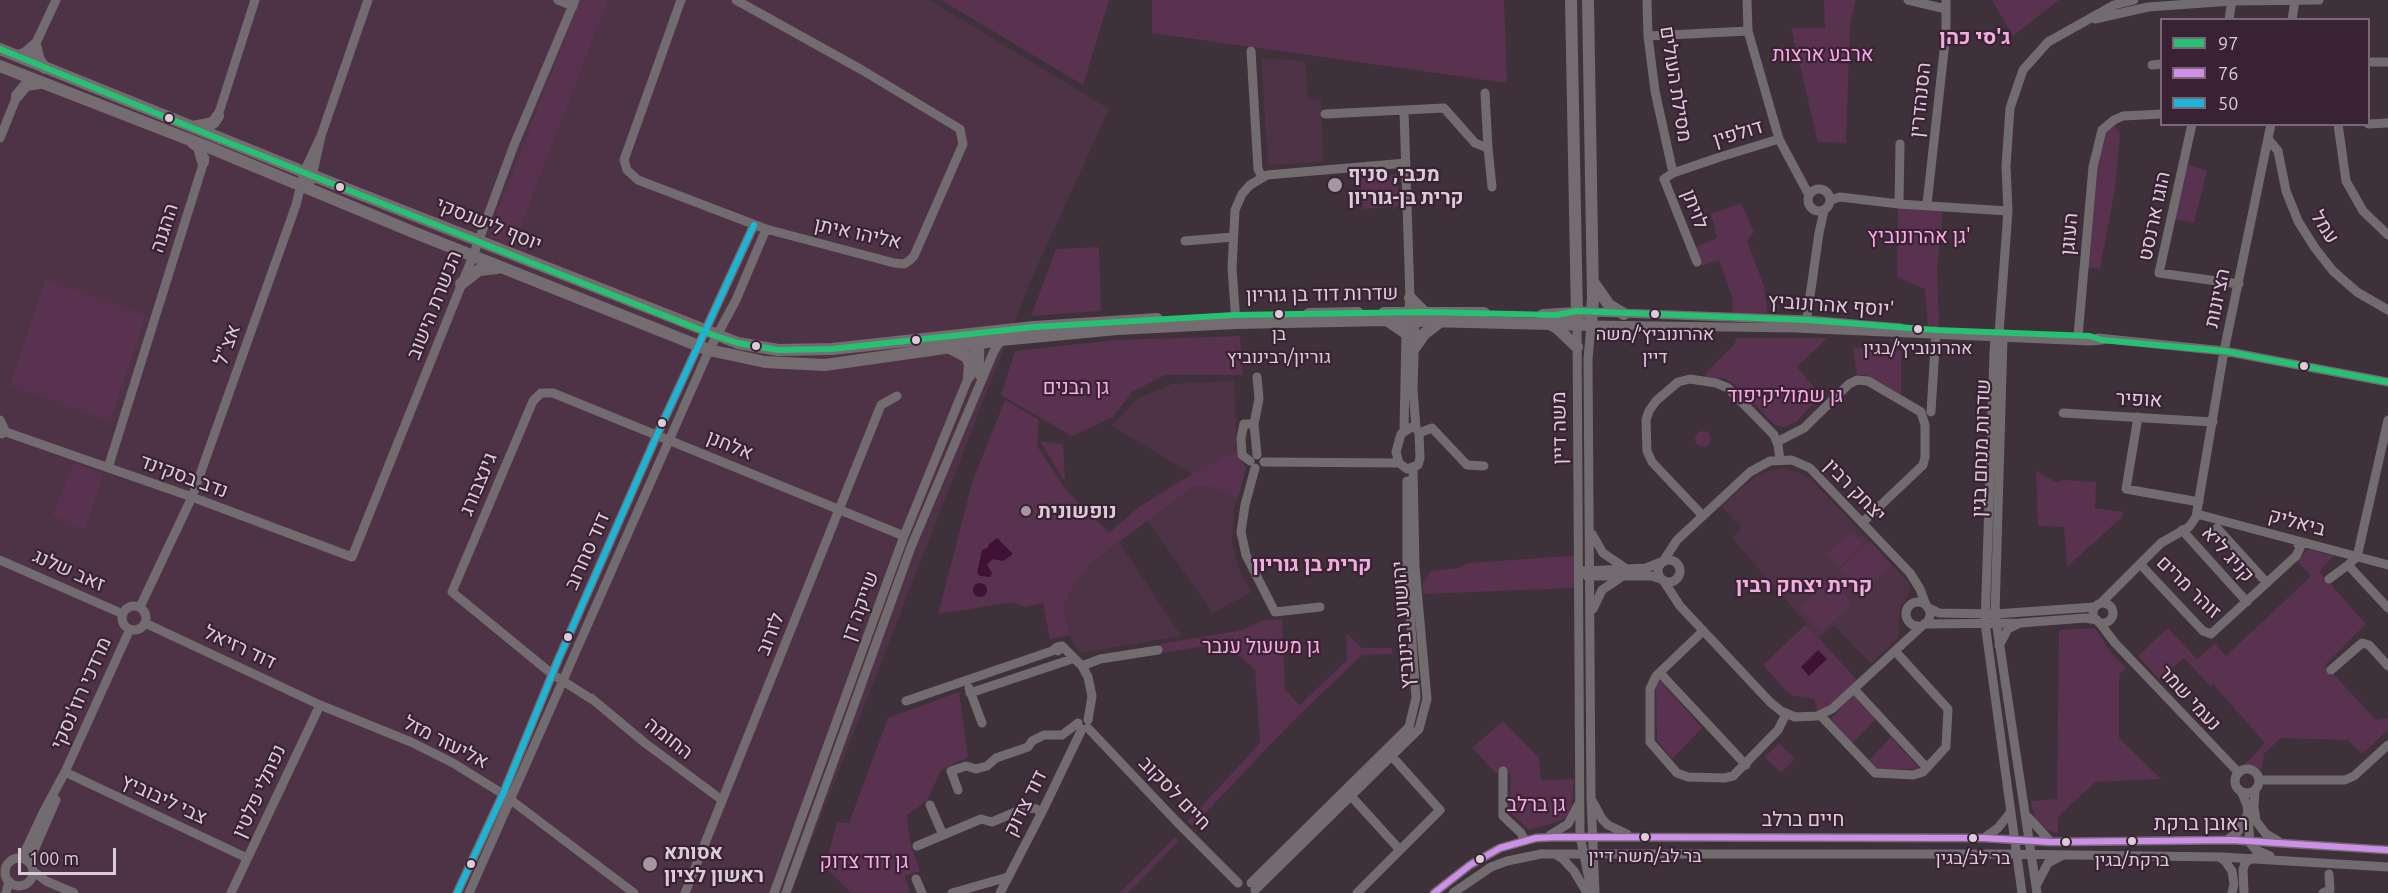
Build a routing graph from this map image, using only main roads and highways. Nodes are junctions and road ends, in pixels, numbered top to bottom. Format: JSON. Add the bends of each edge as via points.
{"nodes":[{"id":1,"x":1571,"y":0,"type":"edge"},
{"id":2,"x":1588,"y":0,"type":"edge"},
{"id":3,"x":0,"y":49,"type":"edge"},
{"id":4,"x":18,"y":56,"type":"junction"},
{"id":5,"x":6,"y":68,"type":"edge"},
{"id":6,"x":45,"y":69,"type":"junction"},
{"id":7,"x":43,"y":83,"type":"junction"},
{"id":8,"x":218,"y":116,"type":"road end"},
{"id":9,"x":191,"y":134,"type":"junction"},
{"id":10,"x":210,"y":141,"type":"junction"},
{"id":11,"x":203,"y":162,"type":"road end"},
{"id":12,"x":502,"y":268,"type":"junction"},
{"id":13,"x":1577,"y":282,"type":"junction"},
{"id":14,"x":1593,"y":282,"type":"junction"},
{"id":15,"x":462,"y":284,"type":"road end"},
{"id":16,"x":1410,"y":298,"type":"road end"},
{"id":17,"x":1424,"y":312,"type":"junction"},
{"id":18,"x":1593,"y":312,"type":"junction"},
{"id":19,"x":1624,"y":314,"type":"road end"},
{"id":20,"x":1577,"y":317,"type":"junction"},
{"id":21,"x":1235,"y":319,"type":"junction"},
{"id":22,"x":1551,"y":319,"type":"junction"},
{"id":23,"x":1441,"y":321,"type":"junction"},
{"id":24,"x":1409,"y":322,"type":"junction"},
{"id":25,"x":1591,"y":325,"type":"joint"},
{"id":26,"x":978,"y":341,"type":"junction"},
{"id":27,"x":949,"y":347,"type":"junction"},
{"id":28,"x":1415,"y":347,"type":"road end"},
{"id":29,"x":1577,"y":347,"type":"road end"},
{"id":30,"x":969,"y":376,"type":"road end"}],
"edges":[{"from":1,"to":13,"type":"main road","name":"משה דיין"},
{"from":2,"to":14,"type":"main road","name":"משה דיין"},
{"from":3,"to":4,"type":"main road","name":"יוסף לישנסקי"},
{"from":4,"to":6,"type":"main road","name":"יוסף לישנסקי"},
{"from":4,"to":6,"type":"main road","via":[[35,45]]},
{"from":5,"to":7,"type":"main road","name":"יוסף לישנסקי"},
{"from":5,"to":7,"type":"main road","via":[[18,86],[17,96],[26,85]]},
{"from":6,"to":9,"type":"main road","name":"יוסף לישנסקי"},
{"from":7,"to":9,"type":"main road","name":"יוסף לישנסקי"},
{"from":8,"to":9,"type":"main road","via":[[213,123]]},
{"from":9,"to":10,"type":"main road","name":"יוסף לישנסקי"},
{"from":9,"to":11,"type":"main road"},
{"from":10,"to":12,"type":"main road","name":"יוסף לישנסקי","via":[[304,187]]},
{"from":10,"to":26,"type":"main road","name":"יוסף לישנסקי","via":[[477,237],[710,334],[758,347],[832,349]]},
{"from":12,"to":15,"type":"main road","via":[[484,268]]},
{"from":12,"to":27,"type":"main road","name":"יוסף לישנסקי","via":[[704,347],[765,363],[825,365]]},
{"from":13,"to":20,"type":"main road","name":"משה דיין"},
{"from":13,"to":22,"type":"main road","via":[[1569,306]]},
{"from":14,"to":18,"type":"main road","name":"משה דיין"},
{"from":14,"to":19,"type":"main road","via":[[1609,305]]},
{"from":16,"to":17,"type":"main road"},
{"from":17,"to":22,"type":"main road","name":"שדרות דוד בן גוריון"},
{"from":17,"to":24,"type":"main road","name":"שדרות דוד בן גוריון"},
{"from":18,"to":20,"type":"main road","name":"שדרות דוד בן גוריון"},
{"from":18,"to":25,"type":"main road","name":"משה דיין"},
{"from":20,"to":22,"type":"main road","name":"שדרות דוד בן גוריון"},
{"from":20,"to":25,"type":"main road","name":"שדרות דוד בן גוריון"},
{"from":21,"to":24,"type":"main road","name":"שדרות דוד בן גוריון"},
{"from":21,"to":24,"type":"main road","name":"שדרות דוד בן גוריון"},
{"from":21,"to":26,"type":"main road","name":"שדרות דוד בן גוריון"},
{"from":21,"to":26,"type":"main road","name":"שדרות דוד בן גוריון","via":[[1103,322]]},
{"from":22,"to":23,"type":"main road","name":"שדרות דוד בן גוריון"},
{"from":22,"to":29,"type":"main road"},
{"from":23,"to":24,"type":"main road","name":"שדרות דוד בן גוריון"},
{"from":23,"to":28,"type":"main road"},
{"from":26,"to":27,"type":"main road","name":"יוסף לישנסקי"},
{"from":27,"to":30,"type":"main road","via":[[967,357]]}]}
